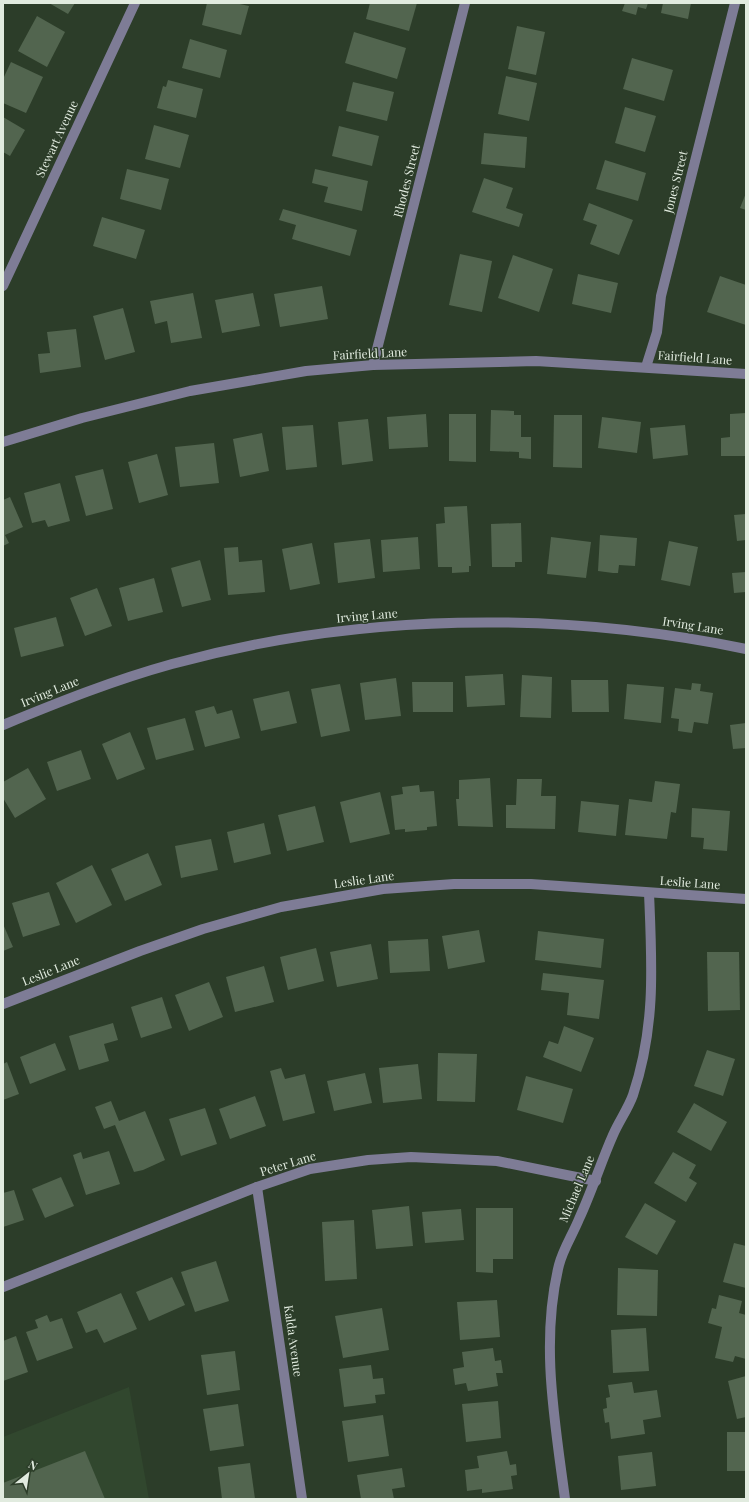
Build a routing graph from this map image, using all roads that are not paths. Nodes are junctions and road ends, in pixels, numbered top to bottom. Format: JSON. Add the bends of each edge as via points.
{"nodes":[{"id":1,"x":135,"y":3,"type":"edge"},
{"id":2,"x":465,"y":3,"type":"edge"},
{"id":3,"x":735,"y":3,"type":"edge"},
{"id":4,"x":3,"y":286,"type":"edge"},
{"id":5,"x":373,"y":365,"type":"junction"},
{"id":6,"x":646,"y":367,"type":"junction"},
{"id":7,"x":746,"y":374,"type":"edge"},
{"id":8,"x":3,"y":442,"type":"edge"},
{"id":9,"x":746,"y":649,"type":"edge"},
{"id":10,"x":3,"y":725,"type":"edge"},
{"id":11,"x":649,"y":893,"type":"junction"},
{"id":12,"x":746,"y":899,"type":"edge"},
{"id":13,"x":3,"y":1004,"type":"edge"},
{"id":14,"x":596,"y":1181,"type":"junction"},
{"id":15,"x":257,"y":1187,"type":"junction"},
{"id":16,"x":3,"y":1288,"type":"edge"},
{"id":17,"x":302,"y":1499,"type":"edge"},
{"id":18,"x":565,"y":1499,"type":"edge"}],
"edges":[{"from":1,"to":4,"type":"street","name":"Stewart Avenue"},
{"from":2,"to":5,"type":"street","name":"Rhodes Street"},
{"from":3,"to":6,"type":"street","name":"Jones Street","via":[[661,296],[657,332]]},
{"from":5,"to":6,"type":"street","name":"Fairfield Lane","via":[[536,361]]},
{"from":5,"to":8,"type":"street","name":"Fairfield Lane","via":[[306,371],[190,391],[82,418]]},
{"from":6,"to":7,"type":"street","name":"Fairfield Lane"},
{"from":9,"to":10,"type":"street","name":"Irving Lane","via":[[695,638],[590,625],[477,622],[367,628],[296,637],[172,664],[91,689]]},
{"from":11,"to":12,"type":"street","name":"Leslie Lane"},
{"from":11,"to":13,"type":"street","name":"Leslie Lane","via":[[531,884],[454,884],[383,889],[281,907],[203,928]]},
{"from":11,"to":14,"type":"street","name":"Michael Lane","via":[[653,982],[648,1038],[632,1096]]},
{"from":14,"to":15,"type":"street","name":"Peter Lane","via":[[497,1161],[411,1157],[368,1160],[310,1169]]},
{"from":14,"to":18,"type":"street","name":"Michael Lane","via":[[559,1264],[552,1307],[549,1359]]},
{"from":15,"to":16,"type":"street","name":"Peter Lane"},
{"from":15,"to":17,"type":"street","name":"Kalda Avenue"}]}
